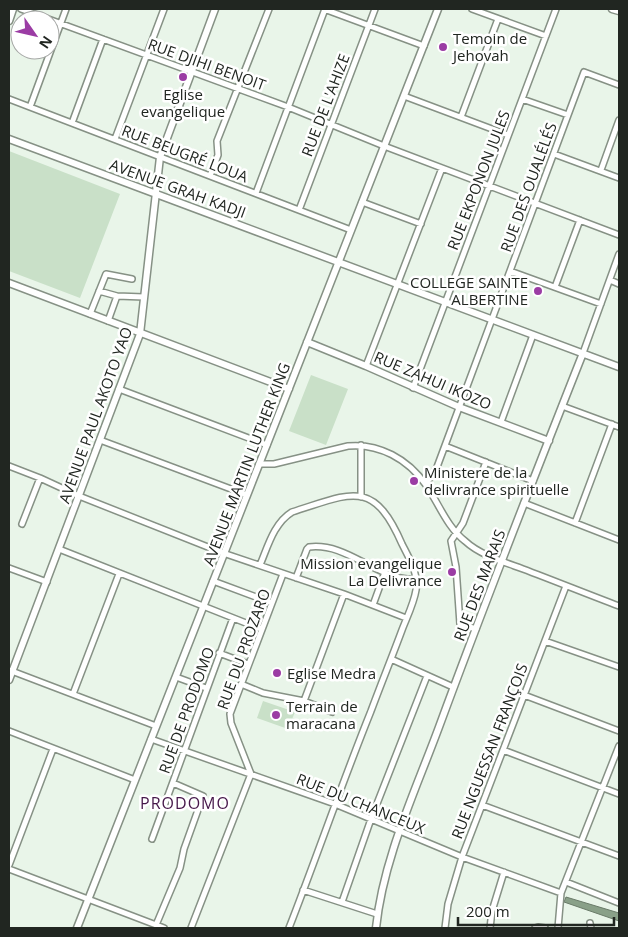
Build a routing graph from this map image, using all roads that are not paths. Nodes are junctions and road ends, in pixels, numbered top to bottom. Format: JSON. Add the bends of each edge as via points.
{"nodes":[{"id":1,"x":13,"y":9,"type":"edge"},
{"id":2,"x":21,"y":9,"type":"edge"},
{"id":3,"x":66,"y":9,"type":"edge"},
{"id":4,"x":164,"y":9,"type":"edge"},
{"id":5,"x":215,"y":9,"type":"edge"},
{"id":6,"x":269,"y":9,"type":"edge"},
{"id":7,"x":325,"y":9,"type":"edge"},
{"id":8,"x":375,"y":9,"type":"edge"},
{"id":9,"x":438,"y":9,"type":"edge"},
{"id":10,"x":472,"y":9,"type":"edge"},
{"id":11,"x":556,"y":9,"type":"edge"},
{"id":12,"x":612,"y":9,"type":"edge"},
{"id":13,"x":619,"y":11,"type":"edge"},
{"id":14,"x":498,"y":19,"type":"junction"},
{"id":15,"x":9,"y":21,"type":"edge"},
{"id":16,"x":61,"y":24,"type":"junction"},
{"id":17,"x":369,"y":25,"type":"junction"},
{"id":18,"x":546,"y":36,"type":"junction"},
{"id":19,"x":103,"y":39,"type":"junction"},
{"id":20,"x":424,"y":46,"type":"junction"},
{"id":21,"x":147,"y":55,"type":"junction"},
{"id":22,"x":193,"y":72,"type":"junction"},
{"id":23,"x":619,"y":85,"type":"edge"},
{"id":24,"x":238,"y":89,"type":"junction"},
{"id":25,"x":404,"y":96,"type":"junction"},
{"id":26,"x":9,"y":99,"type":"edge"},
{"id":27,"x":522,"y":99,"type":"junction"},
{"id":28,"x":30,"y":107,"type":"junction"},
{"id":29,"x":288,"y":107,"type":"junction"},
{"id":30,"x":568,"y":115,"type":"junction"},
{"id":31,"x":461,"y":117,"type":"junction"},
{"id":32,"x":619,"y":120,"type":"edge"},
{"id":33,"x":72,"y":123,"type":"junction"},
{"id":34,"x":331,"y":125,"type":"junction"},
{"id":35,"x":508,"y":135,"type":"junction"},
{"id":36,"x":9,"y":139,"type":"edge"},
{"id":37,"x":115,"y":139,"type":"junction"},
{"id":38,"x":384,"y":146,"type":"junction"},
{"id":39,"x":554,"y":154,"type":"junction"},
{"id":40,"x":160,"y":157,"type":"junction"},
{"id":41,"x":442,"y":168,"type":"junction"},
{"id":42,"x":600,"y":170,"type":"junction"},
{"id":43,"x":210,"y":176,"type":"junction"},
{"id":44,"x":619,"y":178,"type":"edge"},
{"id":45,"x":489,"y":186,"type":"junction"},
{"id":46,"x":155,"y":193,"type":"junction"},
{"id":47,"x":256,"y":193,"type":"junction"},
{"id":48,"x":362,"y":202,"type":"junction"},
{"id":49,"x":536,"y":203,"type":"junction"},
{"id":50,"x":299,"y":210,"type":"junction"},
{"id":51,"x":580,"y":220,"type":"junction"},
{"id":52,"x":421,"y":224,"type":"junction"},
{"id":53,"x":351,"y":230,"type":"junction"},
{"id":54,"x":619,"y":234,"type":"edge"},
{"id":55,"x":619,"y":254,"type":"edge"},
{"id":56,"x":339,"y":261,"type":"junction"},
{"id":57,"x":510,"y":271,"type":"junction"},
{"id":58,"x":132,"y":279,"type":"dead end"},
{"id":59,"x":610,"y":280,"type":"junction"},
{"id":60,"x":9,"y":283,"type":"edge"},
{"id":61,"x":397,"y":284,"type":"junction"},
{"id":62,"x":619,"y":284,"type":"edge"},
{"id":63,"x":555,"y":287,"type":"junction"},
{"id":64,"x":99,"y":290,"type":"junction"},
{"id":65,"x":117,"y":296,"type":"junction"},
{"id":66,"x":144,"y":297,"type":"junction"},
{"id":67,"x":445,"y":302,"type":"junction"},
{"id":68,"x":601,"y":304,"type":"junction"},
{"id":69,"x":90,"y":314,"type":"junction"},
{"id":70,"x":492,"y":320,"type":"junction"},
{"id":71,"x":108,"y":321,"type":"junction"},
{"id":72,"x":140,"y":334,"type":"junction"},
{"id":73,"x":533,"y":335,"type":"junction"},
{"id":74,"x":307,"y":342,"type":"junction"},
{"id":75,"x":583,"y":353,"type":"junction"},
{"id":76,"x":366,"y":366,"type":"junction"},
{"id":77,"x":619,"y":367,"type":"edge"},
{"id":78,"x":413,"y":388,"type":"junction"},
{"id":79,"x":119,"y":389,"type":"junction"},
{"id":80,"x":289,"y":389,"type":"junction"},
{"id":81,"x":562,"y":406,"type":"junction"},
{"id":82,"x":459,"y":407,"type":"junction"},
{"id":83,"x":501,"y":422,"type":"junction"},
{"id":84,"x":612,"y":424,"type":"junction"},
{"id":85,"x":619,"y":427,"type":"edge"},
{"id":86,"x":100,"y":440,"type":"junction"},
{"id":87,"x":549,"y":441,"type":"junction"},
{"id":88,"x":267,"y":445,"type":"junction"},
{"id":89,"x":361,"y":445,"type":"junction"},
{"id":90,"x":445,"y":446,"type":"junction"},
{"id":91,"x":486,"y":462,"type":"junction"},
{"id":92,"x":259,"y":464,"type":"junction"},
{"id":93,"x":9,"y":466,"type":"edge"},
{"id":94,"x":40,"y":478,"type":"junction"},
{"id":95,"x":533,"y":481,"type":"junction"},
{"id":96,"x":426,"y":484,"type":"junction"},
{"id":97,"x":247,"y":495,"type":"junction"},
{"id":98,"x":79,"y":496,"type":"junction"},
{"id":99,"x":361,"y":496,"type":"junction"},
{"id":100,"x":524,"y":503,"type":"junction"},
{"id":101,"x":575,"y":523,"type":"junction"},
{"id":102,"x":22,"y":524,"type":"dead end"},
{"id":103,"x":456,"y":533,"type":"junction"},
{"id":104,"x":619,"y":539,"type":"edge"},
{"id":105,"x":59,"y":549,"type":"junction"},
{"id":106,"x":224,"y":553,"type":"junction"},
{"id":107,"x":501,"y":561,"type":"junction"},
{"id":108,"x":260,"y":565,"type":"junction"},
{"id":109,"x":9,"y":568,"type":"edge"},
{"id":110,"x":385,"y":572,"type":"junction"},
{"id":111,"x":119,"y":574,"type":"junction"},
{"id":112,"x":283,"y":574,"type":"junction"},
{"id":113,"x":296,"y":578,"type":"junction"},
{"id":114,"x":416,"y":580,"type":"junction"},
{"id":115,"x":213,"y":581,"type":"junction"},
{"id":116,"x":47,"y":582,"type":"junction"},
{"id":117,"x":566,"y":586,"type":"junction"},
{"id":118,"x":344,"y":594,"type":"junction"},
{"id":119,"x":272,"y":603,"type":"junction"},
{"id":120,"x":373,"y":605,"type":"junction"},
{"id":121,"x":203,"y":606,"type":"junction"},
{"id":122,"x":619,"y":606,"type":"edge"},
{"id":123,"x":233,"y":618,"type":"junction"},
{"id":124,"x":406,"y":618,"type":"junction"},
{"id":125,"x":261,"y":629,"type":"junction"},
{"id":126,"x":476,"y":629,"type":"junction"},
{"id":127,"x":545,"y":641,"type":"junction"},
{"id":128,"x":219,"y":653,"type":"junction"},
{"id":129,"x":391,"y":660,"type":"junction"},
{"id":130,"x":248,"y":664,"type":"junction"},
{"id":131,"x":619,"y":667,"type":"edge"},
{"id":132,"x":10,"y":670,"type":"edge"},
{"id":133,"x":427,"y":676,"type":"junction"},
{"id":134,"x":176,"y":677,"type":"junction"},
{"id":135,"x":9,"y":680,"type":"edge"},
{"id":136,"x":241,"y":684,"type":"junction"},
{"id":137,"x":453,"y":687,"type":"junction"},
{"id":138,"x":206,"y":688,"type":"junction"},
{"id":139,"x":73,"y":694,"type":"junction"},
{"id":140,"x":524,"y":695,"type":"junction"},
{"id":141,"x":304,"y":701,"type":"junction"},
{"id":142,"x":332,"y":712,"type":"dead end"},
{"id":143,"x":156,"y":726,"type":"junction"},
{"id":144,"x":9,"y":731,"type":"edge"},
{"id":145,"x":619,"y":731,"type":"edge"},
{"id":146,"x":151,"y":739,"type":"junction"},
{"id":147,"x":619,"y":746,"type":"edge"},
{"id":148,"x":53,"y":748,"type":"junction"},
{"id":149,"x":184,"y":750,"type":"junction"},
{"id":150,"x":503,"y":750,"type":"junction"},
{"id":151,"x":251,"y":774,"type":"junction"},
{"id":152,"x":135,"y":780,"type":"junction"},
{"id":153,"x":173,"y":783,"type":"junction"},
{"id":154,"x":604,"y":788,"type":"junction"},
{"id":155,"x":619,"y":794,"type":"edge"},
{"id":156,"x":335,"y":804,"type":"junction"},
{"id":157,"x":482,"y":805,"type":"junction"},
{"id":158,"x":371,"y":819,"type":"junction"},
{"id":159,"x":400,"y":831,"type":"junction"},
{"id":160,"x":152,"y":839,"type":"dead end"},
{"id":161,"x":582,"y":842,"type":"junction"},
{"id":162,"x":619,"y":856,"type":"edge"},
{"id":163,"x":462,"y":857,"type":"junction"},
{"id":164,"x":9,"y":867,"type":"edge"},
{"id":165,"x":504,"y":872,"type":"junction"},
{"id":166,"x":566,"y":882,"type":"junction"},
{"id":167,"x":303,"y":890,"type":"junction"},
{"id":168,"x":561,"y":893,"type":"junction"},
{"id":169,"x":88,"y":900,"type":"junction"},
{"id":170,"x":342,"y":902,"type":"junction"},
{"id":171,"x":619,"y":903,"type":"edge"},
{"id":172,"x":377,"y":914,"type":"junction"},
{"id":173,"x":154,"y":926,"type":"edge"},
{"id":174,"x":77,"y":928,"type":"edge"},
{"id":175,"x":164,"y":928,"type":"edge"},
{"id":176,"x":191,"y":928,"type":"edge"},
{"id":177,"x":291,"y":928,"type":"edge"},
{"id":178,"x":376,"y":928,"type":"edge"},
{"id":179,"x":446,"y":928,"type":"edge"},
{"id":180,"x":490,"y":928,"type":"edge"},
{"id":181,"x":535,"y":928,"type":"edge"},
{"id":182,"x":545,"y":928,"type":"edge"},
{"id":183,"x":558,"y":928,"type":"edge"}],
"edges":[{"from":1,"to":15,"type":"street"},
{"from":2,"to":16,"type":"street","name":"RUE DJIHI BENOIT"},
{"from":3,"to":16,"type":"street"},
{"from":4,"to":21,"type":"street"},
{"from":5,"to":22,"type":"street","name":"AVENUE PAUL AKOTO YAO"},
{"from":6,"to":24,"type":"street"},
{"from":7,"to":17,"type":"street"},
{"from":7,"to":29,"type":"street"},
{"from":8,"to":17,"type":"street","name":"RUE DE L'AHIZE"},
{"from":9,"to":20,"type":"street","name":"AVENUE MARTIN LUTHER KING"},
{"from":10,"to":14,"type":"street"},
{"from":11,"to":18,"type":"street","name":"RUE EKPONON JULES"},
{"from":12,"to":13,"type":"street"},
{"from":14,"to":18,"type":"street"},
{"from":14,"to":31,"type":"street"},
{"from":16,"to":19,"type":"street","name":"RUE DJIHI BENOIT"},
{"from":16,"to":28,"type":"street"},
{"from":17,"to":20,"type":"street"},
{"from":17,"to":34,"type":"street","name":"RUE DE L'AHIZE"},
{"from":18,"to":27,"type":"street","name":"RUE EKPONON JULES"},
{"from":19,"to":21,"type":"street","name":"RUE DJIHI BENOIT"},
{"from":19,"to":33,"type":"street"},
{"from":20,"to":25,"type":"street","name":"AVENUE MARTIN LUTHER KING"},
{"from":21,"to":22,"type":"street","name":"RUE DJIHI BENOIT"},
{"from":21,"to":37,"type":"street"},
{"from":22,"to":24,"type":"street","name":"RUE DJIHI BENOIT"},
{"from":22,"to":40,"type":"street","name":"AVENUE PAUL AKOTO YAO"},
{"from":23,"to":30,"type":"street","name":"RUE DES OUALÉLÉS","via":[[584,72]]},
{"from":24,"to":29,"type":"street","name":"RUE DJIHI BENOIT"},
{"from":24,"to":43,"type":"street","via":[[217,141],[218,155]]},
{"from":25,"to":31,"type":"street"},
{"from":25,"to":38,"type":"street","name":"AVENUE MARTIN LUTHER KING"},
{"from":26,"to":28,"type":"street","name":"RUE BEUGRÉ LOUA"},
{"from":27,"to":30,"type":"street"},
{"from":27,"to":35,"type":"street","name":"RUE EKPONON JULES"},
{"from":28,"to":33,"type":"street","name":"RUE BEUGRÉ LOUA"},
{"from":29,"to":34,"type":"street","name":"RUE DJIHI BENOIT"},
{"from":29,"to":47,"type":"street"},
{"from":30,"to":39,"type":"street","name":"RUE DES OUALÉLÉS"},
{"from":31,"to":35,"type":"street"},
{"from":32,"to":42,"type":"street"},
{"from":33,"to":37,"type":"street","name":"RUE BEUGRÉ LOUA"},
{"from":34,"to":38,"type":"street","name":"RUE DJIHI BENOIT"},
{"from":34,"to":50,"type":"street","name":"RUE DE L'AHIZE"},
{"from":35,"to":45,"type":"street","name":"RUE EKPONON JULES"},
{"from":36,"to":46,"type":"street","name":"AVENUE GRAH KADJI"},
{"from":37,"to":40,"type":"street","name":"RUE BEUGRÉ LOUA"},
{"from":38,"to":41,"type":"street","name":"RUE DJIHI BENOIT"},
{"from":38,"to":48,"type":"street","name":"AVENUE MARTIN LUTHER KING"},
{"from":39,"to":42,"type":"street"},
{"from":39,"to":49,"type":"street","name":"RUE DES OUALÉLÉS"},
{"from":40,"to":43,"type":"street","name":"RUE BEUGRÉ LOUA"},
{"from":40,"to":46,"type":"street","name":"AVENUE PAUL AKOTO YAO"},
{"from":41,"to":45,"type":"street","name":"RUE DJIHI BENOIT"},
{"from":41,"to":52,"type":"street"},
{"from":42,"to":44,"type":"street"},
{"from":43,"to":47,"type":"street","name":"RUE BEUGRÉ LOUA"},
{"from":45,"to":49,"type":"street","name":"RUE DJIHI BENOIT"},
{"from":45,"to":67,"type":"street","name":"RUE EKPONON JULES"},
{"from":46,"to":56,"type":"street","name":"AVENUE GRAH KADJI"},
{"from":46,"to":66,"type":"street","name":"AVENUE PAUL AKOTO YAO"},
{"from":47,"to":50,"type":"street","name":"RUE BEUGRÉ LOUA"},
{"from":48,"to":52,"type":"street"},
{"from":48,"to":53,"type":"street","name":"AVENUE MARTIN LUTHER KING"},
{"from":49,"to":51,"type":"street","name":"RUE DJIHI BENOIT"},
{"from":49,"to":57,"type":"street","name":"RUE DES OUALÉLÉS"},
{"from":50,"to":53,"type":"street","name":"RUE BEUGRÉ LOUA"},
{"from":51,"to":54,"type":"street","name":"RUE DJIHI BENOIT"},
{"from":51,"to":63,"type":"street"},
{"from":52,"to":61,"type":"street"},
{"from":53,"to":56,"type":"street","name":"AVENUE MARTIN LUTHER KING"},
{"from":55,"to":59,"type":"street","name":"RUE DES MARAIS"},
{"from":56,"to":61,"type":"street","name":"AVENUE GRAH KADJI"},
{"from":56,"to":74,"type":"street","name":"AVENUE MARTIN LUTHER KING"},
{"from":57,"to":63,"type":"street"},
{"from":57,"to":70,"type":"street","name":"RUE DES OUALÉLÉS"},
{"from":58,"to":64,"type":"street","via":[[106,274]]},
{"from":59,"to":62,"type":"street"},
{"from":59,"to":68,"type":"street","name":"RUE DES MARAIS"},
{"from":60,"to":69,"type":"street"},
{"from":61,"to":67,"type":"street","name":"AVENUE GRAH KADJI"},
{"from":61,"to":76,"type":"street"},
{"from":63,"to":68,"type":"street"},
{"from":64,"to":65,"type":"street"},
{"from":64,"to":69,"type":"street"},
{"from":65,"to":66,"type":"street"},
{"from":65,"to":71,"type":"street"},
{"from":66,"to":72,"type":"street","name":"AVENUE PAUL AKOTO YAO"},
{"from":67,"to":70,"type":"street","name":"AVENUE GRAH KADJI"},
{"from":67,"to":78,"type":"street","name":"RUE EKPONON JULES"},
{"from":68,"to":75,"type":"street","name":"RUE DES MARAIS"},
{"from":69,"to":71,"type":"street"},
{"from":70,"to":73,"type":"street","name":"AVENUE GRAH KADJI"},
{"from":70,"to":82,"type":"street","name":"RUE DES OUALÉLÉS"},
{"from":71,"to":72,"type":"street"},
{"from":72,"to":79,"type":"street","name":"AVENUE PAUL AKOTO YAO"},
{"from":72,"to":80,"type":"street"},
{"from":73,"to":75,"type":"street","name":"AVENUE GRAH KADJI"},
{"from":73,"to":83,"type":"street"},
{"from":74,"to":76,"type":"street","name":"RUE ZAHUI IKOZO"},
{"from":74,"to":80,"type":"street","name":"AVENUE MARTIN LUTHER KING"},
{"from":75,"to":77,"type":"street","name":"AVENUE GRAH KADJI"},
{"from":75,"to":81,"type":"street","name":"RUE DES MARAIS"},
{"from":76,"to":78,"type":"street","name":"RUE ZAHUI IKOZO"},
{"from":78,"to":82,"type":"street","name":"RUE ZAHUI IKOZO"},
{"from":79,"to":86,"type":"street","name":"AVENUE PAUL AKOTO YAO"},
{"from":79,"to":88,"type":"street"},
{"from":80,"to":88,"type":"street","name":"AVENUE MARTIN LUTHER KING"},
{"from":81,"to":84,"type":"street"},
{"from":81,"to":87,"type":"street","name":"RUE DES MARAIS"},
{"from":82,"to":83,"type":"street","name":"RUE ZAHUI IKOZO"},
{"from":82,"to":90,"type":"street","name":"RUE DES OUALÉLÉS"},
{"from":83,"to":87,"type":"street","name":"RUE ZAHUI IKOZO"},
{"from":84,"to":85,"type":"street"},
{"from":84,"to":101,"type":"street"},
{"from":86,"to":97,"type":"street"},
{"from":86,"to":98,"type":"street","name":"AVENUE PAUL AKOTO YAO"},
{"from":87,"to":95,"type":"street","name":"RUE DES MARAIS"},
{"from":88,"to":92,"type":"street","name":"AVENUE MARTIN LUTHER KING"},
{"from":89,"to":92,"type":"street","via":[[274,464]]},
{"from":89,"to":96,"type":"street","via":[[378,448],[398,459]]},
{"from":89,"to":99,"type":"street"},
{"from":90,"to":91,"type":"street"},
{"from":90,"to":96,"type":"street","name":"RUE DES OUALÉLÉS"},
{"from":91,"to":95,"type":"street"},
{"from":91,"to":103,"type":"street","via":[[463,523]]},
{"from":92,"to":97,"type":"street","name":"AVENUE MARTIN LUTHER KING"},
{"from":93,"to":94,"type":"street"},
{"from":94,"to":98,"type":"street"},
{"from":94,"to":102,"type":"street"},
{"from":95,"to":100,"type":"street","name":"RUE DES MARAIS"},
{"from":96,"to":103,"type":"street"},
{"from":97,"to":106,"type":"street","name":"AVENUE MARTIN LUTHER KING"},
{"from":98,"to":105,"type":"street","name":"AVENUE PAUL AKOTO YAO"},
{"from":98,"to":106,"type":"street"},
{"from":99,"to":108,"type":"street","via":[[343,496],[285,516],[278,523]]},
{"from":99,"to":114,"type":"street","via":[[379,505],[387,514]]},
{"from":100,"to":101,"type":"street"},
{"from":100,"to":107,"type":"street","name":"RUE DES MARAIS"},
{"from":101,"to":104,"type":"street"},
{"from":103,"to":107,"type":"street","via":[[471,546]]},
{"from":103,"to":126,"type":"street","via":[[451,542],[460,624]]},
{"from":105,"to":111,"type":"street"},
{"from":105,"to":116,"type":"street","name":"AVENUE PAUL AKOTO YAO"},
{"from":106,"to":108,"type":"street"},
{"from":106,"to":115,"type":"street","name":"AVENUE MARTIN LUTHER KING"},
{"from":107,"to":117,"type":"street"},
{"from":107,"to":126,"type":"street","name":"RUE DES MARAIS"},
{"from":108,"to":112,"type":"street"},
{"from":109,"to":116,"type":"street"},
{"from":110,"to":113,"type":"street","via":[[329,547],[314,546],[307,549]]},
{"from":110,"to":114,"type":"street"},
{"from":110,"to":120,"type":"street"},
{"from":111,"to":121,"type":"street"},
{"from":111,"to":139,"type":"street"},
{"from":112,"to":113,"type":"street"},
{"from":112,"to":119,"type":"street","name":"RUE DU PROZARO"},
{"from":113,"to":118,"type":"street"},
{"from":114,"to":124,"type":"street","via":[[416,590]]},
{"from":115,"to":119,"type":"street"},
{"from":115,"to":121,"type":"street","name":"AVENUE MARTIN LUTHER KING"},
{"from":116,"to":132,"type":"street","name":"AVENUE PAUL AKOTO YAO"},
{"from":117,"to":122,"type":"street"},
{"from":117,"to":127,"type":"street","name":"RUE NGUESSAN FRANÇOIS"},
{"from":118,"to":120,"type":"street"},
{"from":118,"to":141,"type":"street"},
{"from":119,"to":125,"type":"street","name":"RUE DU PROZARO"},
{"from":120,"to":124,"type":"street"},
{"from":121,"to":123,"type":"street"},
{"from":121,"to":134,"type":"street","name":"AVENUE MARTIN LUTHER KING"},
{"from":123,"to":125,"type":"street"},
{"from":123,"to":128,"type":"street","name":"RUE DE PRODOMO"},
{"from":124,"to":129,"type":"street"},
{"from":125,"to":130,"type":"street","name":"RUE DU PROZARO"},
{"from":126,"to":137,"type":"street","name":"RUE DES MARAIS"},
{"from":127,"to":131,"type":"street"},
{"from":127,"to":140,"type":"street","name":"RUE NGUESSAN FRANÇOIS"},
{"from":128,"to":130,"type":"street"},
{"from":128,"to":138,"type":"street","name":"RUE DE PRODOMO"},
{"from":129,"to":133,"type":"street"},
{"from":129,"to":156,"type":"street"},
{"from":130,"to":136,"type":"street","name":"RUE DU PROZARO"},
{"from":132,"to":135,"type":"street","name":"AVENUE PAUL AKOTO YAO"},
{"from":132,"to":139,"type":"street"},
{"from":133,"to":137,"type":"street"},
{"from":133,"to":158,"type":"street"},
{"from":134,"to":138,"type":"street"},
{"from":134,"to":143,"type":"street","name":"AVENUE MARTIN LUTHER KING"},
{"from":136,"to":141,"type":"street","via":[[262,693]]},
{"from":136,"to":151,"type":"street","name":"RUE DU PROZARO","via":[[230,719]]},
{"from":137,"to":159,"type":"street","name":"RUE DES MARAIS"},
{"from":138,"to":149,"type":"street","name":"RUE DE PRODOMO"},
{"from":139,"to":143,"type":"street"},
{"from":140,"to":145,"type":"street"},
{"from":140,"to":150,"type":"street","name":"RUE NGUESSAN FRANÇOIS"},
{"from":141,"to":142,"type":"street"},
{"from":143,"to":146,"type":"street","name":"AVENUE MARTIN LUTHER KING"},
{"from":144,"to":148,"type":"street"},
{"from":146,"to":149,"type":"street","name":"RUE DU CHANCEUX"},
{"from":146,"to":152,"type":"street","name":"AVENUE MARTIN LUTHER KING"},
{"from":147,"to":154,"type":"street"},
{"from":148,"to":152,"type":"street"},
{"from":148,"to":164,"type":"street"},
{"from":149,"to":151,"type":"street","name":"RUE DU CHANCEUX"},
{"from":149,"to":153,"type":"street","name":"RUE DE PRODOMO"},
{"from":150,"to":154,"type":"street"},
{"from":150,"to":157,"type":"street","name":"RUE NGUESSAN FRANÇOIS"},
{"from":151,"to":156,"type":"street","name":"RUE DU CHANCEUX"},
{"from":151,"to":176,"type":"street"},
{"from":152,"to":169,"type":"street","name":"AVENUE MARTIN LUTHER KING"},
{"from":153,"to":160,"type":"street","name":"RUE DE PRODOMO"},
{"from":153,"to":173,"type":"street","via":[[203,796],[180,868]]},
{"from":154,"to":155,"type":"street"},
{"from":154,"to":161,"type":"street"},
{"from":156,"to":158,"type":"street","name":"RUE DU CHANCEUX"},
{"from":156,"to":167,"type":"street"},
{"from":157,"to":161,"type":"street"},
{"from":157,"to":163,"type":"street","name":"RUE NGUESSAN FRANÇOIS"},
{"from":158,"to":159,"type":"street","name":"RUE DU CHANCEUX"},
{"from":158,"to":170,"type":"street"},
{"from":159,"to":163,"type":"street","name":"RUE DU CHANCEUX"},
{"from":159,"to":172,"type":"street","name":"RUE DES MARAIS"},
{"from":161,"to":162,"type":"street"},
{"from":161,"to":166,"type":"street"},
{"from":163,"to":165,"type":"street","name":"RUE DU CHANCEUX"},
{"from":163,"to":179,"type":"street","name":"RUE NGUESSAN FRANÇOIS","via":[[448,904]]},
{"from":164,"to":169,"type":"street"},
{"from":165,"to":168,"type":"street","name":"RUE DU CHANCEUX"},
{"from":165,"to":180,"type":"street"},
{"from":166,"to":168,"type":"street"},
{"from":166,"to":171,"type":"street"},
{"from":167,"to":170,"type":"street"},
{"from":167,"to":177,"type":"street"},
{"from":168,"to":183,"type":"street"},
{"from":169,"to":173,"type":"street"},
{"from":169,"to":174,"type":"street","name":"AVENUE MARTIN LUTHER KING"},
{"from":170,"to":172,"type":"street"},
{"from":172,"to":178,"type":"street","name":"RUE DES MARAIS"},
{"from":173,"to":175,"type":"street"},
{"from":181,"to":182,"type":"street"}]}
